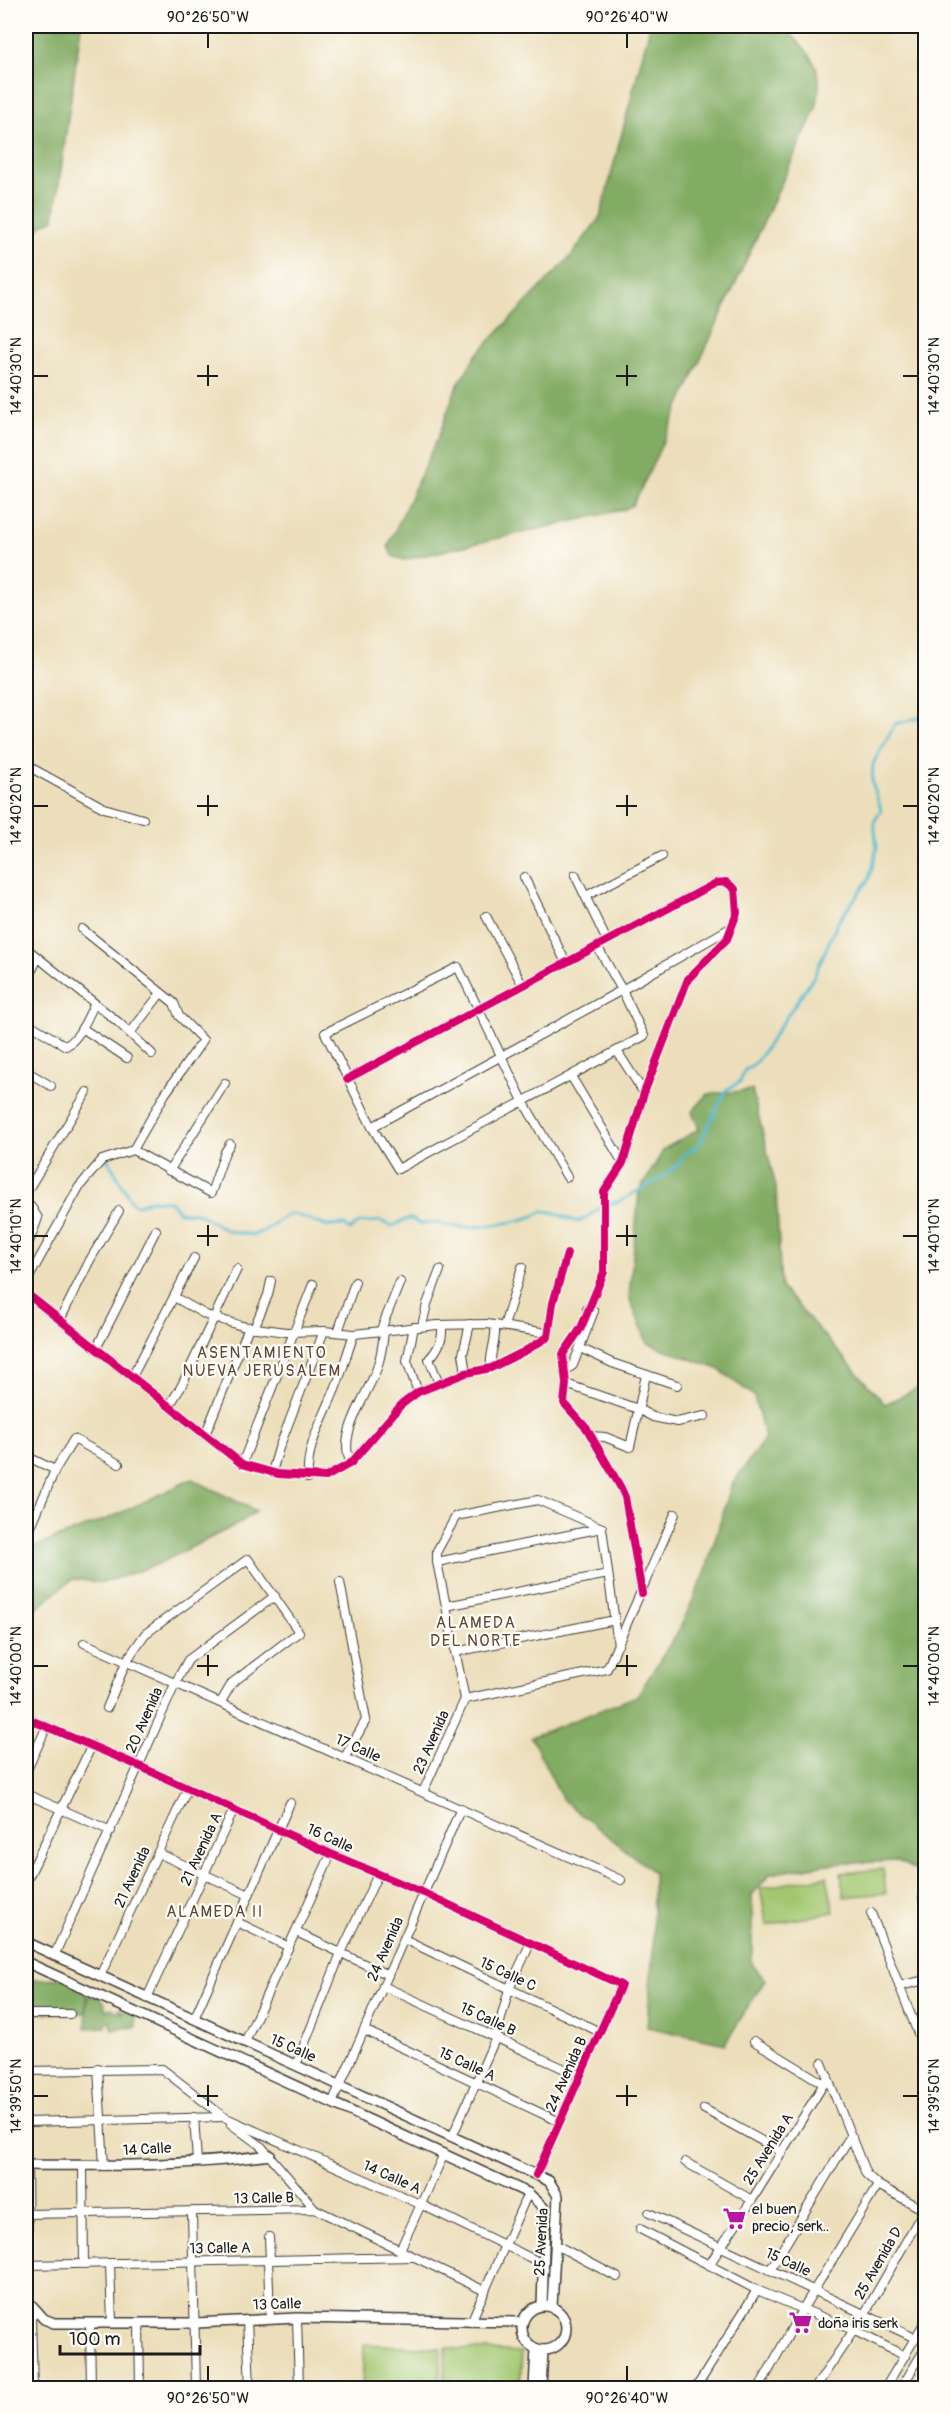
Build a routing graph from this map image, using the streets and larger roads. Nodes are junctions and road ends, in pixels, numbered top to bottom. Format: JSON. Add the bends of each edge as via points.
{"nodes":[{"id":1,"x":26,"y":765,"type":"edge"},
{"id":2,"x":143,"y":819,"type":"dead end"},
{"id":3,"x":662,"y":856,"type":"dead end"},
{"id":4,"x":575,"y":875,"type":"dead end"},
{"id":5,"x":524,"y":877,"type":"dead end"},
{"id":6,"x":586,"y":896,"type":"junction"},
{"id":7,"x":486,"y":916,"type":"dead end"},
{"id":8,"x":732,"y":927,"type":"junction"},
{"id":9,"x":82,"y":929,"type":"dead end"},
{"id":10,"x":607,"y":941,"type":"junction"},
{"id":11,"x":597,"y":946,"type":"junction"},
{"id":12,"x":26,"y":948,"type":"edge"},
{"id":13,"x":38,"y":958,"type":"junction"},
{"id":14,"x":566,"y":963,"type":"junction"},
{"id":15,"x":26,"y":982,"type":"edge"},
{"id":16,"x":523,"y":986,"type":"junction"},
{"id":17,"x":622,"y":990,"type":"junction"},
{"id":18,"x":161,"y":993,"type":"junction"},
{"id":19,"x":94,"y":1005,"type":"junction"},
{"id":20,"x":479,"y":1009,"type":"junction"},
{"id":21,"x":27,"y":1026,"type":"edge"},
{"id":22,"x":82,"y":1028,"type":"junction"},
{"id":23,"x":130,"y":1033,"type":"junction"},
{"id":24,"x":617,"y":1051,"type":"junction"},
{"id":25,"x":152,"y":1054,"type":"dead end"},
{"id":26,"x":502,"y":1056,"type":"junction"},
{"id":27,"x":127,"y":1058,"type":"dead end"},
{"id":28,"x":26,"y":1071,"type":"edge"},
{"id":29,"x":571,"y":1076,"type":"junction"},
{"id":30,"x":347,"y":1079,"type":"junction"},
{"id":31,"x":225,"y":1083,"type":"dead end"},
{"id":32,"x":51,"y":1086,"type":"dead end"},
{"id":33,"x":87,"y":1092,"type":"dead end"},
{"id":34,"x":644,"y":1093,"type":"junction"},
{"id":35,"x":523,"y":1101,"type":"junction"},
{"id":36,"x":372,"y":1127,"type":"junction"},
{"id":37,"x":231,"y":1144,"type":"dead end"},
{"id":38,"x":132,"y":1150,"type":"junction"},
{"id":39,"x":623,"y":1163,"type":"junction"},
{"id":40,"x":170,"y":1171,"type":"junction"},
{"id":41,"x":567,"y":1177,"type":"dead end"},
{"id":42,"x":26,"y":1193,"type":"edge"},
{"id":43,"x":26,"y":1204,"type":"edge"},
{"id":44,"x":119,"y":1211,"type":"dead end"},
{"id":45,"x":156,"y":1230,"type":"dead end"},
{"id":46,"x":26,"y":1250,"type":"edge"},
{"id":47,"x":567,"y":1254,"type":"dead end"},
{"id":48,"x":194,"y":1258,"type":"dead end"},
{"id":49,"x":522,"y":1267,"type":"dead end"},
{"id":50,"x":237,"y":1269,"type":"dead end"},
{"id":51,"x":440,"y":1270,"type":"dead end"},
{"id":52,"x":271,"y":1281,"type":"dead end"},
{"id":53,"x":354,"y":1282,"type":"dead end"},
{"id":54,"x":400,"y":1282,"type":"dead end"},
{"id":55,"x":26,"y":1283,"type":"edge"},
{"id":56,"x":313,"y":1284,"type":"dead end"},
{"id":57,"x":26,"y":1295,"type":"edge"},
{"id":58,"x":174,"y":1297,"type":"junction"},
{"id":59,"x":587,"y":1310,"type":"junction"},
{"id":60,"x":215,"y":1318,"type":"junction"},
{"id":61,"x":60,"y":1320,"type":"junction"},
{"id":62,"x":470,"y":1324,"type":"junction"},
{"id":63,"x":441,"y":1325,"type":"junction"},
{"id":64,"x":495,"y":1325,"type":"junction"},
{"id":65,"x":504,"y":1326,"type":"junction"},
{"id":66,"x":418,"y":1327,"type":"junction"},
{"id":67,"x":251,"y":1328,"type":"junction"},
{"id":68,"x":324,"y":1331,"type":"junction"},
{"id":69,"x":382,"y":1331,"type":"junction"},
{"id":70,"x":292,"y":1332,"type":"junction"},
{"id":71,"x":338,"y":1332,"type":"junction"},
{"id":72,"x":354,"y":1334,"type":"junction"},
{"id":73,"x":548,"y":1337,"type":"junction"},
{"id":74,"x":580,"y":1348,"type":"junction"},
{"id":75,"x":96,"y":1349,"type":"junction"},
{"id":76,"x":491,"y":1368,"type":"junction"},
{"id":77,"x":564,"y":1371,"type":"junction"},
{"id":78,"x":466,"y":1373,"type":"junction"},
{"id":79,"x":646,"y":1375,"type":"junction"},
{"id":80,"x":132,"y":1377,"type":"junction"},
{"id":81,"x":439,"y":1383,"type":"junction"},
{"id":82,"x":566,"y":1384,"type":"junction"},
{"id":83,"x":677,"y":1385,"type":"dead end"},
{"id":84,"x":418,"y":1392,"type":"junction"},
{"id":85,"x":169,"y":1407,"type":"junction"},
{"id":86,"x":638,"y":1409,"type":"junction"},
{"id":87,"x":705,"y":1416,"type":"dead end"},
{"id":88,"x":205,"y":1434,"type":"junction"},
{"id":89,"x":591,"y":1436,"type":"junction"},
{"id":90,"x":26,"y":1456,"type":"edge"},
{"id":91,"x":351,"y":1463,"type":"junction"},
{"id":92,"x":119,"y":1464,"type":"dead end"},
{"id":93,"x":242,"y":1464,"type":"junction"},
{"id":94,"x":55,"y":1470,"type":"junction"},
{"id":95,"x":272,"y":1472,"type":"junction"},
{"id":96,"x":308,"y":1478,"type":"junction"},
{"id":97,"x":26,"y":1509,"type":"edge"},
{"id":98,"x":36,"y":1514,"type":"junction"},
{"id":99,"x":675,"y":1514,"type":"dead end"},
{"id":100,"x":602,"y":1528,"type":"junction"},
{"id":101,"x":26,"y":1538,"type":"edge"},
{"id":102,"x":437,"y":1562,"type":"junction"},
{"id":103,"x":608,"y":1574,"type":"junction"},
{"id":104,"x":340,"y":1582,"type":"dead end"},
{"id":105,"x":642,"y":1593,"type":"junction"},
{"id":106,"x":275,"y":1596,"type":"junction"},
{"id":107,"x":446,"y":1606,"type":"junction"},
{"id":108,"x":615,"y":1620,"type":"junction"},
{"id":109,"x":84,"y":1642,"type":"dead end"},
{"id":110,"x":618,"y":1645,"type":"junction"},
{"id":111,"x":455,"y":1652,"type":"junction"},
{"id":112,"x":127,"y":1660,"type":"junction"},
{"id":113,"x":176,"y":1682,"type":"junction"},
{"id":114,"x":465,"y":1699,"type":"junction"},
{"id":115,"x":221,"y":1702,"type":"junction"},
{"id":116,"x":107,"y":1708,"type":"dead end"},
{"id":117,"x":26,"y":1718,"type":"edge"},
{"id":118,"x":47,"y":1726,"type":"junction"},
{"id":119,"x":92,"y":1745,"type":"junction"},
{"id":120,"x":345,"y":1757,"type":"junction"},
{"id":121,"x":139,"y":1766,"type":"junction"},
{"id":122,"x":26,"y":1772,"type":"edge"},
{"id":123,"x":188,"y":1788,"type":"junction"},
{"id":124,"x":423,"y":1792,"type":"junction"},
{"id":125,"x":26,"y":1794,"type":"edge"},
{"id":126,"x":290,"y":1803,"type":"dead end"},
{"id":127,"x":462,"y":1808,"type":"junction"},
{"id":128,"x":61,"y":1809,"type":"junction"},
{"id":129,"x":234,"y":1809,"type":"junction"},
{"id":130,"x":279,"y":1829,"type":"junction"},
{"id":131,"x":111,"y":1831,"type":"junction"},
{"id":132,"x":158,"y":1853,"type":"junction"},
{"id":133,"x":332,"y":1854,"type":"junction"},
{"id":134,"x":204,"y":1874,"type":"junction"},
{"id":135,"x":378,"y":1874,"type":"junction"},
{"id":136,"x":621,"y":1880,"type":"dead end"},
{"id":137,"x":26,"y":1882,"type":"edge"},
{"id":138,"x":424,"y":1893,"type":"junction"},
{"id":139,"x":249,"y":1895,"type":"junction"},
{"id":140,"x":871,"y":1913,"type":"dead end"},
{"id":141,"x":237,"y":1922,"type":"junction"},
{"id":142,"x":296,"y":1932,"type":"junction"},
{"id":143,"x":404,"y":1939,"type":"junction"},
{"id":144,"x":26,"y":1942,"type":"edge"},
{"id":145,"x":530,"y":1944,"type":"junction"},
{"id":146,"x":289,"y":1947,"type":"junction"},
{"id":147,"x":341,"y":1953,"type":"junction"},
{"id":148,"x":54,"y":1956,"type":"junction"},
{"id":149,"x":26,"y":1962,"type":"edge"},
{"id":150,"x":388,"y":1975,"type":"junction"},
{"id":151,"x":100,"y":1976,"type":"junction"},
{"id":152,"x":926,"y":1980,"type":"edge"},
{"id":153,"x":621,"y":1985,"type":"joint"},
{"id":154,"x":383,"y":1986,"type":"junction"},
{"id":155,"x":899,"y":1986,"type":"junction"},
{"id":156,"x":509,"y":1989,"type":"junction"},
{"id":157,"x":147,"y":1998,"type":"junction"},
{"id":158,"x":26,"y":2014,"type":"edge"},
{"id":159,"x":70,"y":2014,"type":"dead end"},
{"id":160,"x":194,"y":2019,"type":"junction"},
{"id":161,"x":364,"y":2030,"type":"junction"},
{"id":162,"x":600,"y":2032,"type":"junction"},
{"id":163,"x":496,"y":2037,"type":"junction"},
{"id":164,"x":245,"y":2042,"type":"junction"},
{"id":165,"x":754,"y":2042,"type":"dead end"},
{"id":166,"x":926,"y":2054,"type":"edge"},
{"id":167,"x":822,"y":2063,"type":"dead end"},
{"id":168,"x":296,"y":2065,"type":"junction"},
{"id":169,"x":98,"y":2068,"type":"junction"},
{"id":170,"x":26,"y":2071,"type":"edge"},
{"id":171,"x":580,"y":2076,"type":"junction"},
{"id":172,"x":826,"y":2080,"type":"junction"},
{"id":173,"x":476,"y":2083,"type":"junction"},
{"id":174,"x":340,"y":2085,"type":"junction"},
{"id":175,"x":333,"y":2101,"type":"junction"},
{"id":176,"x":704,"y":2109,"type":"dead end"},
{"id":177,"x":194,"y":2117,"type":"junction"},
{"id":178,"x":224,"y":2117,"type":"junction"},
{"id":179,"x":100,"y":2119,"type":"junction"},
{"id":180,"x":26,"y":2122,"type":"edge"},
{"id":181,"x":560,"y":2122,"type":"junction"},
{"id":182,"x":452,"y":2137,"type":"junction"},
{"id":183,"x":852,"y":2137,"type":"junction"},
{"id":184,"x":782,"y":2152,"type":"junction"},
{"id":185,"x":444,"y":2154,"type":"junction"},
{"id":186,"x":270,"y":2155,"type":"junction"},
{"id":187,"x":197,"y":2162,"type":"junction"},
{"id":188,"x":685,"y":2162,"type":"dead end"},
{"id":189,"x":26,"y":2165,"type":"edge"},
{"id":190,"x":83,"y":2166,"type":"junction"},
{"id":191,"x":104,"y":2166,"type":"junction"},
{"id":192,"x":536,"y":2175,"type":"junction"},
{"id":193,"x":549,"y":2181,"type":"joint"},
{"id":194,"x":878,"y":2185,"type":"junction"},
{"id":195,"x":528,"y":2193,"type":"junction"},
{"id":196,"x":752,"y":2200,"type":"junction"},
{"id":197,"x":422,"y":2205,"type":"junction"},
{"id":198,"x":315,"y":2210,"type":"junction"},
{"id":199,"x":925,"y":2210,"type":"edge"},
{"id":200,"x":192,"y":2213,"type":"junction"},
{"id":201,"x":648,"y":2213,"type":"dead end"},
{"id":202,"x":26,"y":2214,"type":"edge"},
{"id":203,"x":84,"y":2214,"type":"junction"},
{"id":204,"x":640,"y":2229,"type":"dead end"},
{"id":205,"x":269,"y":2237,"type":"dead end"},
{"id":206,"x":505,"y":2245,"type":"junction"},
{"id":207,"x":556,"y":2245,"type":"junction"},
{"id":208,"x":721,"y":2247,"type":"junction"},
{"id":209,"x":400,"y":2250,"type":"junction"},
{"id":210,"x":414,"y":2257,"type":"junction"},
{"id":211,"x":269,"y":2260,"type":"junction"},
{"id":212,"x":193,"y":2262,"type":"junction"},
{"id":213,"x":84,"y":2264,"type":"junction"},
{"id":214,"x":110,"y":2264,"type":"junction"},
{"id":215,"x":27,"y":2265,"type":"edge"},
{"id":216,"x":709,"y":2265,"type":"junction"},
{"id":217,"x":544,"y":2269,"type":"junction"},
{"id":218,"x":770,"y":2270,"type":"junction"},
{"id":219,"x":617,"y":2277,"type":"dead end"},
{"id":220,"x":757,"y":2290,"type":"junction"},
{"id":221,"x":484,"y":2291,"type":"junction"},
{"id":222,"x":814,"y":2292,"type":"junction"},
{"id":223,"x":26,"y":2299,"type":"edge"},
{"id":224,"x":542,"y":2306,"type":"junction"},
{"id":225,"x":552,"y":2307,"type":"junction"},
{"id":226,"x":802,"y":2310,"type":"junction"},
{"id":227,"x":36,"y":2312,"type":"junction"},
{"id":228,"x":864,"y":2315,"type":"junction"},
{"id":229,"x":297,"y":2318,"type":"junction"},
{"id":230,"x":270,"y":2319,"type":"junction"},
{"id":231,"x":247,"y":2320,"type":"junction"},
{"id":232,"x":926,"y":2320,"type":"edge"},
{"id":233,"x":471,"y":2322,"type":"junction"},
{"id":234,"x":522,"y":2322,"type":"junction"},
{"id":235,"x":90,"y":2323,"type":"junction"},
{"id":236,"x":112,"y":2323,"type":"junction"},
{"id":237,"x":139,"y":2323,"type":"junction"},
{"id":238,"x":195,"y":2323,"type":"junction"},
{"id":239,"x":28,"y":2326,"type":"edge"},
{"id":240,"x":853,"y":2330,"type":"junction"},
{"id":241,"x":915,"y":2338,"type":"junction"},
{"id":242,"x":540,"y":2350,"type":"junction"},
{"id":243,"x":925,"y":2350,"type":"edge"},
{"id":244,"x":904,"y":2356,"type":"junction"},
{"id":245,"x":31,"y":2383,"type":"edge"},
{"id":246,"x":91,"y":2388,"type":"edge"},
{"id":247,"x":140,"y":2388,"type":"edge"},
{"id":248,"x":196,"y":2388,"type":"edge"},
{"id":249,"x":250,"y":2388,"type":"edge"},
{"id":250,"x":299,"y":2388,"type":"edge"},
{"id":251,"x":534,"y":2388,"type":"edge"},
{"id":252,"x":541,"y":2388,"type":"edge"},
{"id":253,"x":696,"y":2388,"type":"edge"},
{"id":254,"x":759,"y":2388,"type":"edge"},
{"id":255,"x":815,"y":2388,"type":"edge"},
{"id":256,"x":885,"y":2388,"type":"edge"},
{"id":257,"x":901,"y":2388,"type":"edge"}],
"edges":[{"from":1,"to":2,"type":"street","via":[[104,808]]},
{"from":3,"to":6,"type":"street"},
{"from":4,"to":6,"type":"street"},
{"from":5,"to":14,"type":"street"},
{"from":6,"to":10,"type":"street"},
{"from":7,"to":16,"type":"street"},
{"from":8,"to":10,"type":"street","via":[[737,913],[735,889],[726,882],[716,883]]},
{"from":8,"to":17,"type":"street"},
{"from":8,"to":34,"type":"street","via":[[727,939],[688,979]]},
{"from":9,"to":18,"type":"street"},
{"from":10,"to":11,"type":"street"},
{"from":11,"to":14,"type":"street"},
{"from":11,"to":17,"type":"street"},
{"from":12,"to":13,"type":"street"},
{"from":13,"to":15,"type":"street"},
{"from":13,"to":19,"type":"street"},
{"from":14,"to":16,"type":"street"},
{"from":16,"to":20,"type":"street"},
{"from":17,"to":24,"type":"street","via":[[644,1036]]},
{"from":17,"to":26,"type":"street"},
{"from":18,"to":23,"type":"street"},
{"from":18,"to":38,"type":"street","via":[[174,1003],[179,1016],[203,1040]]},
{"from":19,"to":22,"type":"street"},
{"from":19,"to":23,"type":"street"},
{"from":20,"to":26,"type":"street"},
{"from":20,"to":30,"type":"street"},
{"from":20,"to":30,"type":"street","via":[[458,967],[325,1033]]},
{"from":21,"to":22,"type":"street","via":[[66,1046]]},
{"from":22,"to":27,"type":"street"},
{"from":23,"to":25,"type":"street"},
{"from":24,"to":29,"type":"street"},
{"from":24,"to":34,"type":"street"},
{"from":26,"to":35,"type":"street"},
{"from":26,"to":36,"type":"street"},
{"from":28,"to":32,"type":"street"},
{"from":29,"to":35,"type":"street"},
{"from":29,"to":39,"type":"street"},
{"from":30,"to":36,"type":"street"},
{"from":31,"to":40,"type":"street"},
{"from":33,"to":42,"type":"street"},
{"from":34,"to":39,"type":"street"},
{"from":35,"to":36,"type":"street","via":[[398,1168]]},
{"from":35,"to":41,"type":"street"},
{"from":37,"to":40,"type":"street","via":[[212,1194]]},
{"from":38,"to":40,"type":"street"},
{"from":38,"to":55,"type":"street","via":[[102,1160],[79,1187]]},
{"from":39,"to":59,"type":"street","via":[[604,1192],[604,1272]]},
{"from":43,"to":46,"type":"street","via":[[38,1218]]},
{"from":44,"to":61,"type":"street"},
{"from":45,"to":75,"type":"street"},
{"from":47,"to":73,"type":"street"},
{"from":48,"to":58,"type":"street"},
{"from":49,"to":65,"type":"street"},
{"from":50,"to":60,"type":"street"},
{"from":51,"to":66,"type":"street"},
{"from":52,"to":67,"type":"street"},
{"from":53,"to":71,"type":"street"},
{"from":54,"to":69,"type":"street"},
{"from":56,"to":70,"type":"street"},
{"from":57,"to":61,"type":"street"},
{"from":58,"to":60,"type":"street"},
{"from":58,"to":80,"type":"street"},
{"from":59,"to":74,"type":"street","via":[[594,1311]]},
{"from":59,"to":77,"type":"street","via":[[581,1328],[563,1354]]},
{"from":60,"to":67,"type":"street"},
{"from":60,"to":85,"type":"street"},
{"from":61,"to":75,"type":"street"},
{"from":62,"to":63,"type":"street"},
{"from":62,"to":64,"type":"street"},
{"from":62,"to":78,"type":"street","via":[[463,1354]]},
{"from":63,"to":66,"type":"street"},
{"from":63,"to":81,"type":"street","via":[[441,1338],[429,1359]]},
{"from":64,"to":65,"type":"street"},
{"from":64,"to":76,"type":"street"},
{"from":65,"to":73,"type":"street","via":[[541,1332]]},
{"from":66,"to":69,"type":"street"},
{"from":66,"to":84,"type":"street","via":[[407,1361]]},
{"from":67,"to":70,"type":"street"},
{"from":67,"to":88,"type":"street"},
{"from":68,"to":70,"type":"street"},
{"from":68,"to":71,"type":"street"},
{"from":68,"to":95,"type":"street"},
{"from":69,"to":72,"type":"street"},
{"from":69,"to":91,"type":"street","via":[[378,1367],[346,1441],[346,1455]]},
{"from":70,"to":93,"type":"street"},
{"from":71,"to":72,"type":"street"},
{"from":72,"to":96,"type":"street","via":[[312,1443]]},
{"from":73,"to":76,"type":"street"},
{"from":74,"to":77,"type":"street","via":[[573,1365]]},
{"from":74,"to":79,"type":"street"},
{"from":75,"to":80,"type":"street"},
{"from":76,"to":78,"type":"street"},
{"from":77,"to":82,"type":"street"},
{"from":78,"to":81,"type":"street"},
{"from":79,"to":83,"type":"street"},
{"from":79,"to":86,"type":"street"},
{"from":80,"to":85,"type":"street"},
{"from":81,"to":84,"type":"street"},
{"from":82,"to":86,"type":"street"},
{"from":82,"to":89,"type":"street","via":[[564,1403]]},
{"from":84,"to":91,"type":"street","via":[[401,1405]]},
{"from":85,"to":88,"type":"street"},
{"from":86,"to":87,"type":"street","via":[[677,1422]]},
{"from":86,"to":89,"type":"street","via":[[630,1447]]},
{"from":88,"to":93,"type":"street"},
{"from":89,"to":105,"type":"street","via":[[625,1497]]},
{"from":90,"to":94,"type":"street"},
{"from":91,"to":96,"type":"street","via":[[326,1477]]},
{"from":92,"to":94,"type":"street","via":[[74,1438]]},
{"from":93,"to":95,"type":"street"},
{"from":94,"to":98,"type":"street"},
{"from":95,"to":96,"type":"street"},
{"from":97,"to":98,"type":"street"},
{"from":98,"to":101,"type":"street"},
{"from":99,"to":105,"type":"street"},
{"from":100,"to":102,"type":"street"},
{"from":100,"to":102,"type":"street","via":[[538,1500],[456,1516],[437,1551]]},
{"from":100,"to":103,"type":"street"},
{"from":102,"to":107,"type":"street","name":"23 Avenida"},
{"from":103,"to":107,"type":"street"},
{"from":103,"to":108,"type":"street"},
{"from":104,"to":120,"type":"street","via":[[366,1719]]},
{"from":105,"to":110,"type":"street"},
{"from":106,"to":112,"type":"street","via":[[248,1559],[145,1634]]},
{"from":106,"to":113,"type":"street","name":"20 Avenida","via":[[188,1660]]},
{"from":106,"to":115,"type":"street","via":[[299,1632],[232,1683]]},
{"from":107,"to":111,"type":"street","name":"23 Avenida"},
{"from":108,"to":110,"type":"street"},
{"from":108,"to":111,"type":"street"},
{"from":109,"to":112,"type":"street","name":"17 Calle"},
{"from":110,"to":114,"type":"street","via":[[607,1669]]},
{"from":111,"to":114,"type":"street","name":"23 Avenida"},
{"from":112,"to":113,"type":"street","name":"17 Calle"},
{"from":112,"to":116,"type":"street"},
{"from":113,"to":115,"type":"street","name":"17 Calle"},
{"from":113,"to":121,"type":"street","name":"20 Avenida"},
{"from":114,"to":124,"type":"street","name":"23 Avenida"},
{"from":115,"to":120,"type":"street","name":"17 Calle"},
{"from":117,"to":118,"type":"street","name":"16 Calle"},
{"from":118,"to":119,"type":"street","name":"16 Calle"},
{"from":118,"to":122,"type":"street"},
{"from":119,"to":121,"type":"street","name":"16 Calle"},
{"from":119,"to":128,"type":"street"},
{"from":120,"to":124,"type":"street","name":"17 Calle"},
{"from":121,"to":123,"type":"street","name":"16 Calle"},
{"from":121,"to":131,"type":"street","name":"20 Avenida"},
{"from":123,"to":129,"type":"street","name":"16 Calle"},
{"from":123,"to":132,"type":"street","name":"21 Avenida"},
{"from":124,"to":127,"type":"street","name":"17 Calle"},
{"from":125,"to":128,"type":"street"},
{"from":126,"to":130,"type":"street"},
{"from":127,"to":136,"type":"street","name":"17 Calle"},
{"from":127,"to":138,"type":"street","name":"24 Avenida"},
{"from":128,"to":131,"type":"street"},
{"from":128,"to":137,"type":"street"},
{"from":129,"to":130,"type":"street","name":"16 Calle"},
{"from":129,"to":134,"type":"street","name":"21 Avenida A"},
{"from":130,"to":133,"type":"street","name":"16 Calle"},
{"from":130,"to":139,"type":"street"},
{"from":131,"to":148,"type":"street","name":"20 Avenida"},
{"from":132,"to":134,"type":"street"},
{"from":132,"to":151,"type":"street","name":"21 Avenida"},
{"from":133,"to":135,"type":"street","name":"16 Calle"},
{"from":133,"to":142,"type":"street"},
{"from":134,"to":139,"type":"street"},
{"from":134,"to":157,"type":"street","name":"21 Avenida A"},
{"from":135,"to":138,"type":"street","name":"16 Calle"},
{"from":135,"to":147,"type":"street"},
{"from":138,"to":143,"type":"street","name":"24 Avenida"},
{"from":138,"to":145,"type":"street","name":"16 Calle"},
{"from":139,"to":141,"type":"street"},
{"from":140,"to":155,"type":"street"},
{"from":141,"to":146,"type":"street"},
{"from":141,"to":160,"type":"street"},
{"from":142,"to":146,"type":"street"},
{"from":142,"to":147,"type":"street"},
{"from":143,"to":150,"type":"street","name":"24 Avenida"},
{"from":143,"to":156,"type":"street","name":"15 Calle C"},
{"from":144,"to":148,"type":"street","name":"15 Calle"},
{"from":145,"to":153,"type":"street","name":"16 Calle"},
{"from":145,"to":156,"type":"street"},
{"from":146,"to":164,"type":"street"},
{"from":147,"to":150,"type":"street"},
{"from":147,"to":168,"type":"street"},
{"from":148,"to":151,"type":"street","name":"15 Calle"},
{"from":149,"to":175,"type":"street"},
{"from":150,"to":154,"type":"street","name":"24 Avenida"},
{"from":151,"to":157,"type":"street","name":"15 Calle"},
{"from":152,"to":155,"type":"street"},
{"from":153,"to":162,"type":"street","name":"24 Avenida B"},
{"from":154,"to":161,"type":"street","name":"24 Avenida"},
{"from":154,"to":163,"type":"street","name":"15 Calle B"},
{"from":155,"to":166,"type":"street"},
{"from":156,"to":162,"type":"street","name":"15 Calle C"},
{"from":156,"to":163,"type":"street"},
{"from":157,"to":160,"type":"street","name":"15 Calle"},
{"from":158,"to":159,"type":"street"},
{"from":160,"to":164,"type":"street","name":"15 Calle"},
{"from":161,"to":173,"type":"street","name":"15 Calle A"},
{"from":161,"to":174,"type":"street","name":"24 Avenida"},
{"from":162,"to":171,"type":"street","name":"24 Avenida B"},
{"from":163,"to":171,"type":"street","name":"15 Calle B"},
{"from":163,"to":173,"type":"street"},
{"from":164,"to":168,"type":"street","name":"15 Calle"},
{"from":165,"to":172,"type":"street"},
{"from":167,"to":172,"type":"street"},
{"from":168,"to":174,"type":"street","name":"15 Calle"},
{"from":169,"to":170,"type":"street"},
{"from":169,"to":178,"type":"street","name":"14 Calle A","via":[[162,2069]]},
{"from":169,"to":179,"type":"street"},
{"from":171,"to":181,"type":"street","name":"24 Avenida B"},
{"from":172,"to":183,"type":"street"},
{"from":172,"to":184,"type":"street","name":"25 Avenida A"},
{"from":173,"to":181,"type":"street","name":"15 Calle A"},
{"from":173,"to":182,"type":"street"},
{"from":174,"to":175,"type":"street","name":"24 Avenida"},
{"from":174,"to":182,"type":"street","name":"15 Calle"},
{"from":175,"to":185,"type":"street"},
{"from":176,"to":184,"type":"street"},
{"from":177,"to":178,"type":"street","name":"14 Calle A"},
{"from":177,"to":179,"type":"street","name":"14 Calle A"},
{"from":177,"to":187,"type":"street"},
{"from":178,"to":186,"type":"street"},
{"from":178,"to":197,"type":"street","name":"14 Calle A"},
{"from":179,"to":180,"type":"street","name":"14 Calle A"},
{"from":179,"to":191,"type":"street"},
{"from":181,"to":192,"type":"street","name":"24 Avenida B"},
{"from":182,"to":192,"type":"street","name":"15 Calle"},
{"from":183,"to":194,"type":"street","via":[[866,2174]]},
{"from":183,"to":218,"type":"street"},
{"from":184,"to":196,"type":"street","name":"25 Avenida A"},
{"from":185,"to":195,"type":"street"},
{"from":185,"to":197,"type":"street"},
{"from":186,"to":187,"type":"street","name":"14 Calle"},
{"from":186,"to":198,"type":"street"},
{"from":187,"to":191,"type":"street","name":"14 Calle"},
{"from":188,"to":196,"type":"street"},
{"from":189,"to":190,"type":"street","name":"14 Calle"},
{"from":189,"to":202,"type":"street"},
{"from":190,"to":191,"type":"street","name":"14 Calle"},
{"from":190,"to":203,"type":"street"},
{"from":192,"to":193,"type":"street","name":"15 Calle"},
{"from":193,"to":207,"type":"street","name":"25 Avenida","via":[[558,2196]]},
{"from":194,"to":199,"type":"street"},
{"from":194,"to":222,"type":"street"},
{"from":195,"to":206,"type":"street"},
{"from":195,"to":217,"type":"street","name":"25 Avenida","via":[[543,2207]]},
{"from":196,"to":208,"type":"street","name":"25 Avenida A"},
{"from":197,"to":206,"type":"street","name":"14 Calle A"},
{"from":197,"to":209,"type":"street"},
{"from":198,"to":200,"type":"street","name":"13 Calle B"},
{"from":198,"to":209,"type":"street","name":"13 Calle B"},
{"from":199,"to":228,"type":"street","name":"25 Avenida D"},
{"from":200,"to":203,"type":"street","name":"13 Calle B"},
{"from":200,"to":212,"type":"street"},
{"from":201,"to":208,"type":"street","name":"15 Calle"},
{"from":202,"to":203,"type":"street","name":"13 Calle B"},
{"from":202,"to":215,"type":"street"},
{"from":203,"to":213,"type":"street"},
{"from":204,"to":216,"type":"street"},
{"from":205,"to":211,"type":"street"},
{"from":206,"to":217,"type":"street","name":"14 Calle A","via":[[536,2260]]},
{"from":206,"to":221,"type":"street"},
{"from":207,"to":219,"type":"street"},
{"from":207,"to":225,"type":"street","name":"25 Avenida"},
{"from":208,"to":216,"type":"street","name":"25 Avenida A"},
{"from":208,"to":218,"type":"street","name":"15 Calle"},
{"from":209,"to":210,"type":"street","name":"13 Calle B"},
{"from":210,"to":211,"type":"street","name":"13 Calle A"},
{"from":210,"to":221,"type":"street","name":"13 Calle B"},
{"from":211,"to":212,"type":"street","name":"13 Calle A"},
{"from":211,"to":230,"type":"street"},
{"from":212,"to":214,"type":"street","name":"13 Calle A"},
{"from":212,"to":238,"type":"street"},
{"from":213,"to":214,"type":"street","name":"13 Calle A"},
{"from":213,"to":215,"type":"street","name":"13 Calle A"},
{"from":214,"to":236,"type":"street"},
{"from":216,"to":220,"type":"street"},
{"from":217,"to":224,"type":"street","name":"25 Avenida"},
{"from":218,"to":222,"type":"street","name":"15 Calle"},
{"from":220,"to":226,"type":"street"},
{"from":220,"to":253,"type":"street"},
{"from":221,"to":233,"type":"street"},
{"from":222,"to":226,"type":"street"},
{"from":222,"to":228,"type":"street","name":"15 Calle"},
{"from":223,"to":227,"type":"street"},
{"from":224,"to":225,"type":"street"},
{"from":224,"to":234,"type":"street","via":[[530,2310]]},
{"from":225,"to":242,"type":"street","via":[[564,2319],[566,2332],[559,2344]]},
{"from":226,"to":240,"type":"street"},
{"from":226,"to":254,"type":"street"},
{"from":227,"to":235,"type":"street","name":"13 Calle","via":[[54,2323]]},
{"from":227,"to":239,"type":"street"},
{"from":228,"to":240,"type":"street","name":"25 Avenida D"},
{"from":228,"to":241,"type":"street","name":"15 Calle"},
{"from":229,"to":230,"type":"street","name":"13 Calle"},
{"from":229,"to":233,"type":"street","name":"13 Calle"},
{"from":229,"to":250,"type":"street"},
{"from":230,"to":231,"type":"street","name":"13 Calle"},
{"from":231,"to":238,"type":"street","name":"13 Calle"},
{"from":231,"to":249,"type":"street"},
{"from":232,"to":241,"type":"street"},
{"from":233,"to":234,"type":"street","name":"13 Calle"},
{"from":234,"to":242,"type":"street","via":[[524,2340]]},
{"from":235,"to":236,"type":"street","name":"13 Calle"},
{"from":235,"to":246,"type":"street"},
{"from":236,"to":237,"type":"street","name":"13 Calle"},
{"from":237,"to":238,"type":"street","name":"13 Calle"},
{"from":237,"to":247,"type":"street"},
{"from":238,"to":248,"type":"street"},
{"from":239,"to":245,"type":"street"},
{"from":240,"to":244,"type":"street"},
{"from":240,"to":255,"type":"street","name":"25 Avenida D"},
{"from":241,"to":244,"type":"street"},
{"from":242,"to":251,"type":"street"},
{"from":242,"to":252,"type":"street"},
{"from":243,"to":257,"type":"street"},
{"from":244,"to":256,"type":"street"}]}
